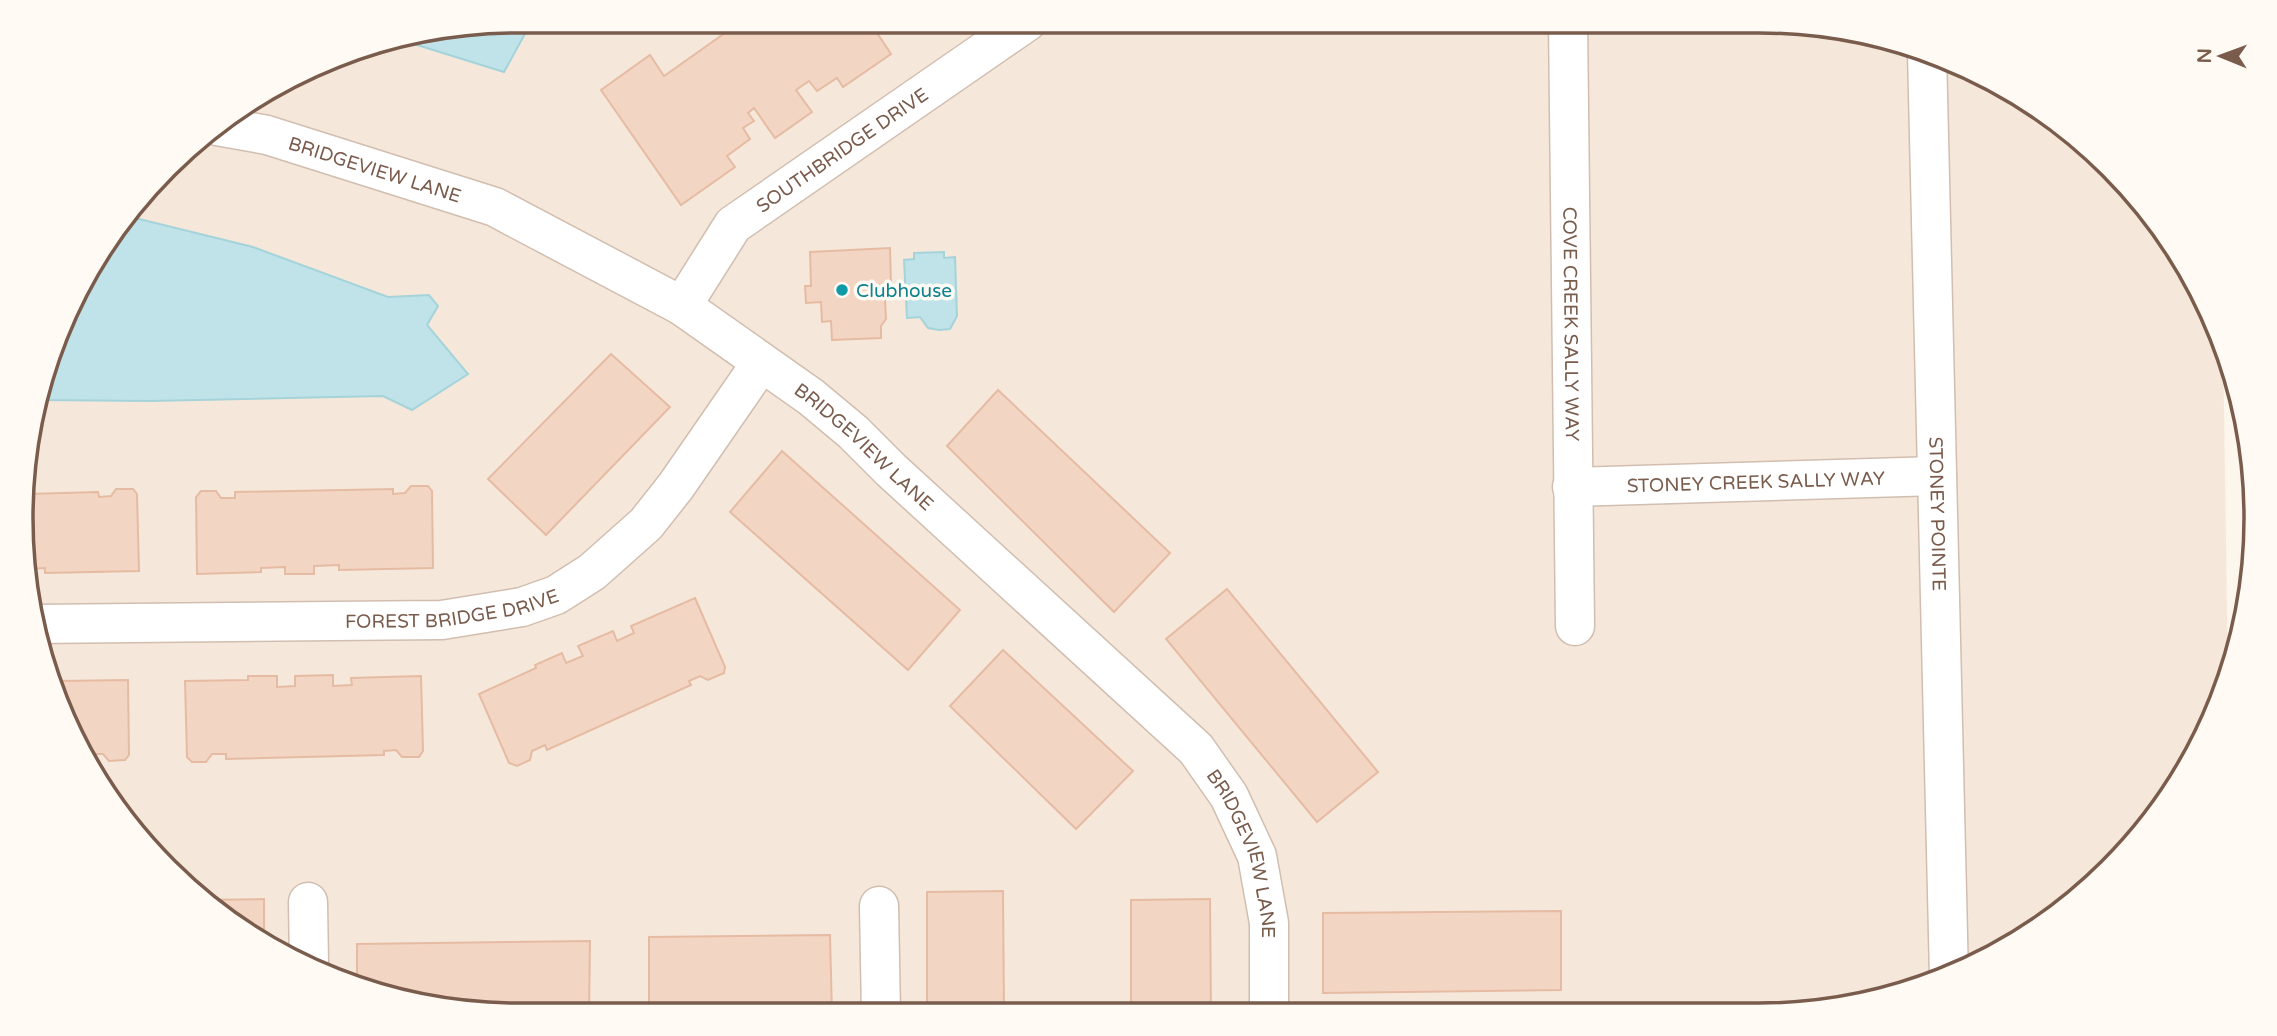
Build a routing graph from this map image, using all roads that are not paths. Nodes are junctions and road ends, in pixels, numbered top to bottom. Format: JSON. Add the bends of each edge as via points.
{"nodes":[{"id":1,"x":1011,"y":33,"type":"edge"},
{"id":2,"x":1568,"y":33,"type":"edge"},
{"id":3,"x":1927,"y":63,"type":"edge"},
{"id":4,"x":231,"y":128,"type":"edge"},
{"id":5,"x":682,"y":306,"type":"junction"},
{"id":6,"x":761,"y":363,"type":"junction"},
{"id":7,"x":1937,"y":476,"type":"junction"},
{"id":8,"x":1572,"y":487,"type":"junction"},
{"id":9,"x":46,"y":624,"type":"edge"},
{"id":10,"x":1574,"y":626,"type":"dead end"},
{"id":11,"x":308,"y":902,"type":"dead end"},
{"id":12,"x":879,"y":906,"type":"dead end"},
{"id":13,"x":309,"y":955,"type":"edge"},
{"id":14,"x":1949,"y":964,"type":"edge"},
{"id":15,"x":881,"y":1003,"type":"edge"},
{"id":16,"x":1269,"y":1003,"type":"edge"}],
"edges":[{"from":1,"to":5,"type":"street","name":"SOUTHBRIDGE DRIVE","via":[[733,225]]},
{"from":2,"to":8,"type":"street","name":"COVE CREEK SALLY WAY"},
{"from":3,"to":7,"type":"street","name":"STONEY POINTE"},
{"from":4,"to":5,"type":"street","name":"BRIDGEVIEW LANE","via":[[495,207]]},
{"from":5,"to":6,"type":"street","name":"BRIDGEVIEW LANE"},
{"from":6,"to":9,"type":"street","name":"FOREST BRIDGE DRIVE","via":[[646,524],[592,572],[556,595],[522,607],[442,620]]},
{"from":6,"to":16,"type":"street","name":"BRIDGEVIEW LANE","via":[[853,432],[1196,749],[1229,796],[1257,856],[1269,923]]},
{"from":7,"to":8,"type":"street","name":"STONEY CREEK SALLY WAY"},
{"from":7,"to":14,"type":"street","name":"STONEY POINTE"},
{"from":8,"to":10,"type":"street","name":"COVE CREEK SALLY WAY"},
{"from":11,"to":13,"type":"street"},
{"from":12,"to":15,"type":"street"}]}
